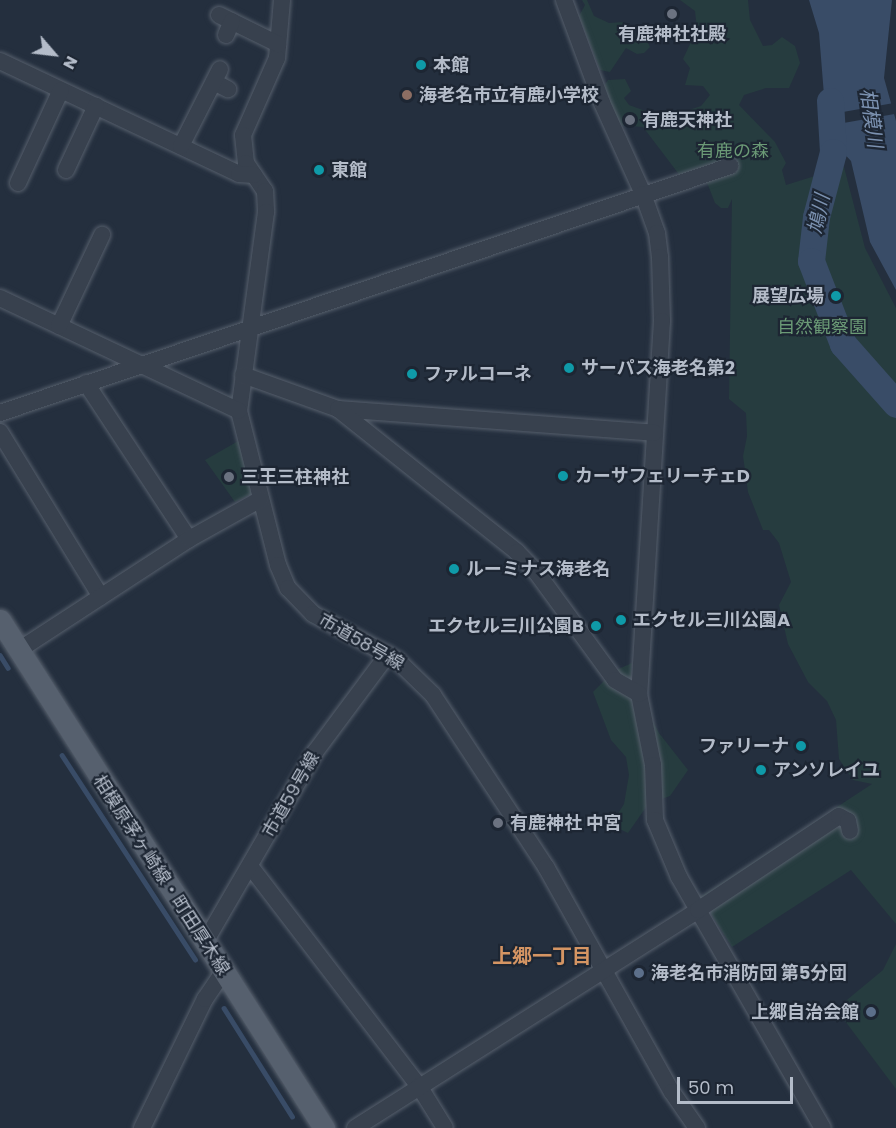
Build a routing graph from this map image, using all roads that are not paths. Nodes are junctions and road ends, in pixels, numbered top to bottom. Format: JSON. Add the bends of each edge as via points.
{"nodes":[{"id":1,"x":282,"y":0,"type":"edge"},
{"id":2,"x":564,"y":0,"type":"edge"},
{"id":3,"x":226,"y":24,"type":"dead end"},
{"id":4,"x":278,"y":44,"type":"junction"},
{"id":5,"x":0,"y":61,"type":"edge"},
{"id":6,"x":221,"y":80,"type":"dead end"},
{"id":7,"x":61,"y":90,"type":"junction"},
{"id":8,"x":96,"y":106,"type":"junction"},
{"id":9,"x":181,"y":146,"type":"junction"},
{"id":10,"x":730,"y":166,"type":"dead end"},
{"id":11,"x":66,"y":170,"type":"dead end"},
{"id":12,"x":254,"y":175,"type":"junction"},
{"id":13,"x":18,"y":183,"type":"dead end"},
{"id":14,"x":643,"y":194,"type":"junction"},
{"id":15,"x":102,"y":235,"type":"dead end"},
{"id":16,"x":0,"y":298,"type":"edge"},
{"id":17,"x":59,"y":326,"type":"junction"},
{"id":18,"x":252,"y":326,"type":"junction"},
{"id":19,"x":141,"y":365,"type":"junction"},
{"id":20,"x":243,"y":375,"type":"junction"},
{"id":21,"x":86,"y":383,"type":"junction"},
{"id":22,"x":338,"y":409,"type":"junction"},
{"id":23,"x":239,"y":411,"type":"junction"},
{"id":24,"x":0,"y":413,"type":"edge"},
{"id":25,"x":0,"y":432,"type":"edge"},
{"id":26,"x":654,"y":434,"type":"junction"},
{"id":27,"x":261,"y":499,"type":"junction"},
{"id":28,"x":189,"y":539,"type":"junction"},
{"id":29,"x":101,"y":597,"type":"junction"},
{"id":30,"x":0,"y":620,"type":"edge"},
{"id":31,"x":19,"y":650,"type":"junction"},
{"id":32,"x":387,"y":654,"type":"junction"},
{"id":33,"x":639,"y":694,"type":"junction"},
{"id":34,"x":850,"y":831,"type":"dead end"},
{"id":35,"x":250,"y":866,"type":"junction"},
{"id":36,"x":698,"y":910,"type":"junction"},
{"id":37,"x":204,"y":942,"type":"junction"},
{"id":38,"x":604,"y":969,"type":"junction"},
{"id":39,"x":223,"y":972,"type":"junction"},
{"id":40,"x":419,"y":1086,"type":"junction"},
{"id":41,"x":142,"y":1128,"type":"edge"},
{"id":42,"x":324,"y":1128,"type":"edge"},
{"id":43,"x":355,"y":1128,"type":"edge"},
{"id":44,"x":446,"y":1128,"type":"edge"},
{"id":45,"x":697,"y":1128,"type":"edge"},
{"id":46,"x":824,"y":1128,"type":"edge"}],
"edges":[{"from":1,"to":4,"type":"street","name":"市道58号線"},
{"from":2,"to":14,"type":"street","via":[[602,103]]},
{"from":3,"to":4,"type":"street"},
{"from":4,"to":12,"type":"street","name":"市道58号線","via":[[277,58],[243,135],[243,150]]},
{"from":5,"to":7,"type":"street"},
{"from":6,"to":9,"type":"street"},
{"from":7,"to":8,"type":"street"},
{"from":7,"to":13,"type":"street"},
{"from":8,"to":9,"type":"street"},
{"from":8,"to":11,"type":"street"},
{"from":9,"to":12,"type":"street","via":[[239,174]]},
{"from":10,"to":14,"type":"street"},
{"from":12,"to":18,"type":"street","name":"市道58号線","via":[[265,191],[266,205]]},
{"from":14,"to":18,"type":"street"},
{"from":14,"to":26,"type":"street","via":[[657,233],[663,282]]},
{"from":15,"to":17,"type":"street"},
{"from":16,"to":17,"type":"street"},
{"from":17,"to":19,"type":"street"},
{"from":18,"to":19,"type":"street"},
{"from":18,"to":20,"type":"street","name":"市道58号線"},
{"from":19,"to":21,"type":"street"},
{"from":19,"to":23,"type":"street"},
{"from":20,"to":22,"type":"street"},
{"from":20,"to":23,"type":"street","name":"市道58号線"},
{"from":21,"to":24,"type":"street"},
{"from":21,"to":28,"type":"street"},
{"from":22,"to":26,"type":"street"},
{"from":22,"to":33,"type":"street","via":[[516,552],[537,573],[615,680]]},
{"from":23,"to":27,"type":"street","name":"市道58号線"},
{"from":25,"to":29,"type":"street"},
{"from":26,"to":33,"type":"street"},
{"from":27,"to":28,"type":"street"},
{"from":27,"to":32,"type":"street","name":"市道58号線","via":[[278,565],[300,603],[329,626]]},
{"from":28,"to":29,"type":"street"},
{"from":29,"to":31,"type":"street"},
{"from":30,"to":31,"type":"main road","name":"相模原茅ヶ崎線・町田厚木線"},
{"from":31,"to":37,"type":"main road","name":"相模原茅ヶ崎線・町田厚木線"},
{"from":32,"to":35,"type":"street","name":"市道59号線","via":[[315,753]]},
{"from":32,"to":38,"type":"street","name":"市道58号線","via":[[433,695],[546,867]]},
{"from":33,"to":36,"type":"street","via":[[653,765],[655,820],[666,854]]},
{"from":34,"to":36,"type":"street","via":[[848,821],[839,816]]},
{"from":35,"to":37,"type":"street","name":"市道59号線"},
{"from":35,"to":40,"type":"street"},
{"from":36,"to":38,"type":"street"},
{"from":36,"to":46,"type":"street"},
{"from":37,"to":39,"type":"main road","name":"相模原茅ヶ崎線・町田厚木線"},
{"from":38,"to":40,"type":"street"},
{"from":38,"to":45,"type":"street","name":"市道58号線","via":[[672,1092]]},
{"from":39,"to":41,"type":"street","via":[[205,999]]},
{"from":39,"to":42,"type":"main road","name":"相模原茅ヶ崎線・町田厚木線"},
{"from":40,"to":43,"type":"street"},
{"from":40,"to":44,"type":"street"}]}
